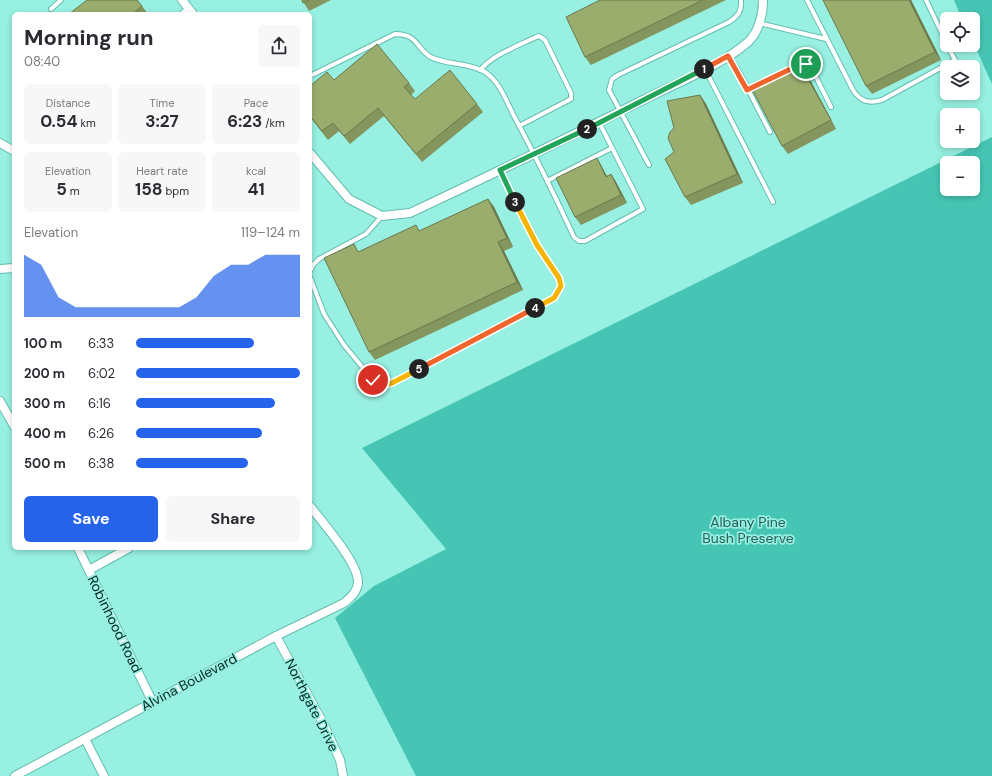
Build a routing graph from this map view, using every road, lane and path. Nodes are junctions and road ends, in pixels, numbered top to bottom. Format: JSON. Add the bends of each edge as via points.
{"nodes":[{"id":1,"x":62,"y":0,"type":"edge"},
{"id":2,"x":182,"y":0,"type":"edge"},
{"id":3,"x":742,"y":0,"type":"edge"},
{"id":4,"x":763,"y":0,"type":"edge"},
{"id":5,"x":807,"y":0,"type":"edge"},
{"id":6,"x":926,"y":0,"type":"edge"},
{"id":7,"x":51,"y":9,"type":"dead end"},
{"id":8,"x":191,"y":11,"type":"edge"},
{"id":9,"x":759,"y":23,"type":"junction"},
{"id":10,"x":940,"y":30,"type":"edge"},
{"id":11,"x":826,"y":39,"type":"junction"},
{"id":12,"x":951,"y":52,"type":"edge"},
{"id":13,"x":728,"y":56,"type":"junction"},
{"id":14,"x":705,"y":69,"type":"junction"},
{"id":15,"x":480,"y":70,"type":"junction"},
{"id":16,"x":312,"y":75,"type":"edge"},
{"id":17,"x":747,"y":90,"type":"junction"},
{"id":18,"x":831,"y":107,"type":"dead end"},
{"id":19,"x":620,"y":111,"type":"junction"},
{"id":20,"x":599,"y":122,"type":"junction"},
{"id":21,"x":519,"y":126,"type":"junction"},
{"id":22,"x":770,"y":132,"type":"edge"},
{"id":23,"x":0,"y":143,"type":"edge"},
{"id":24,"x":612,"y":148,"type":"junction"},
{"id":25,"x":12,"y":149,"type":"edge"},
{"id":26,"x":535,"y":154,"type":"junction"},
{"id":27,"x":312,"y":155,"type":"edge"},
{"id":28,"x":649,"y":165,"type":"dead end"},
{"id":29,"x":500,"y":170,"type":"junction"},
{"id":30,"x":547,"y":181,"type":"junction"},
{"id":31,"x":773,"y":202,"type":"dead end"},
{"id":32,"x":382,"y":216,"type":"junction"},
{"id":33,"x":312,"y":266,"type":"edge"},
{"id":34,"x":12,"y":268,"type":"edge"},
{"id":35,"x":0,"y":269,"type":"edge"},
{"id":36,"x":312,"y":282,"type":"edge"},
{"id":37,"x":0,"y":401,"type":"edge"},
{"id":38,"x":12,"y":422,"type":"edge"},
{"id":39,"x":312,"y":509,"type":"edge"},
{"id":40,"x":79,"y":550,"type":"edge"},
{"id":41,"x":126,"y":550,"type":"edge"},
{"id":42,"x":89,"y":570,"type":"junction"},
{"id":43,"x":276,"y":636,"type":"junction"},
{"id":44,"x":152,"y":701,"type":"junction"},
{"id":45,"x":85,"y":739,"type":"junction"},
{"id":46,"x":15,"y":776,"type":"edge"},
{"id":47,"x":104,"y":776,"type":"edge"},
{"id":48,"x":343,"y":776,"type":"edge"}],
"edges":[{"from":1,"to":7,"type":"lane"},
{"from":2,"to":8,"type":"street"},
{"from":3,"to":19,"type":"lane","via":[[740,12],[733,20],[612,79],[609,90]]},
{"from":4,"to":9,"type":"street"},
{"from":5,"to":11,"type":"lane"},
{"from":6,"to":10,"type":"lane"},
{"from":9,"to":11,"type":"lane"},
{"from":9,"to":13,"type":"street","via":[[748,42]]},
{"from":11,"to":12,"type":"lane","via":[[857,96],[861,100],[873,103],[955,60]]},
{"from":13,"to":14,"type":"street"},
{"from":13,"to":17,"type":"lane"},
{"from":14,"to":19,"type":"street"},
{"from":14,"to":31,"type":"lane"},
{"from":15,"to":16,"type":"lane","via":[[429,56],[414,38],[395,34]]},
{"from":15,"to":21,"type":"lane","via":[[496,83]]},
{"from":15,"to":21,"type":"lane","via":[[494,58],[536,37],[540,36],[545,40],[571,93],[571,99]]},
{"from":17,"to":18,"type":"lane","via":[[801,64],[806,64],[813,71]]},
{"from":17,"to":22,"type":"lane"},
{"from":19,"to":20,"type":"street"},
{"from":19,"to":28,"type":"lane"},
{"from":20,"to":24,"type":"lane"},
{"from":20,"to":26,"type":"street"},
{"from":21,"to":26,"type":"lane"},
{"from":23,"to":25,"type":"street"},
{"from":24,"to":30,"type":"lane"},
{"from":24,"to":30,"type":"lane","via":[[644,209],[585,241],[579,241],[574,237]]},
{"from":26,"to":29,"type":"street"},
{"from":26,"to":30,"type":"lane"},
{"from":27,"to":32,"type":"street","via":[[349,200]]},
{"from":29,"to":32,"type":"street","via":[[410,213]]},
{"from":29,"to":36,"type":"lane","via":[[537,245],[559,278],[561,286],[554,298],[392,383],[383,385],[373,380],[344,345],[324,314]]},
{"from":32,"to":33,"type":"lane","via":[[366,234],[319,259]]},
{"from":34,"to":35,"type":"street"},
{"from":37,"to":38,"type":"street"},
{"from":39,"to":43,"type":"street","name":"Alvina Boulevard","via":[[349,559],[357,574],[358,583],[353,595],[344,603]]},
{"from":40,"to":42,"type":"street","name":"Robinhood Road"},
{"from":41,"to":42,"type":"street"},
{"from":42,"to":44,"type":"street","name":"Robinhood Road"},
{"from":43,"to":44,"type":"street","name":"Alvina Boulevard"},
{"from":43,"to":48,"type":"street","name":"Northgate Drive","via":[[327,732],[340,760]]},
{"from":44,"to":45,"type":"street","name":"Alvina Boulevard"},
{"from":45,"to":46,"type":"street","name":"Alvina Boulevard"},
{"from":45,"to":47,"type":"street"}]}
